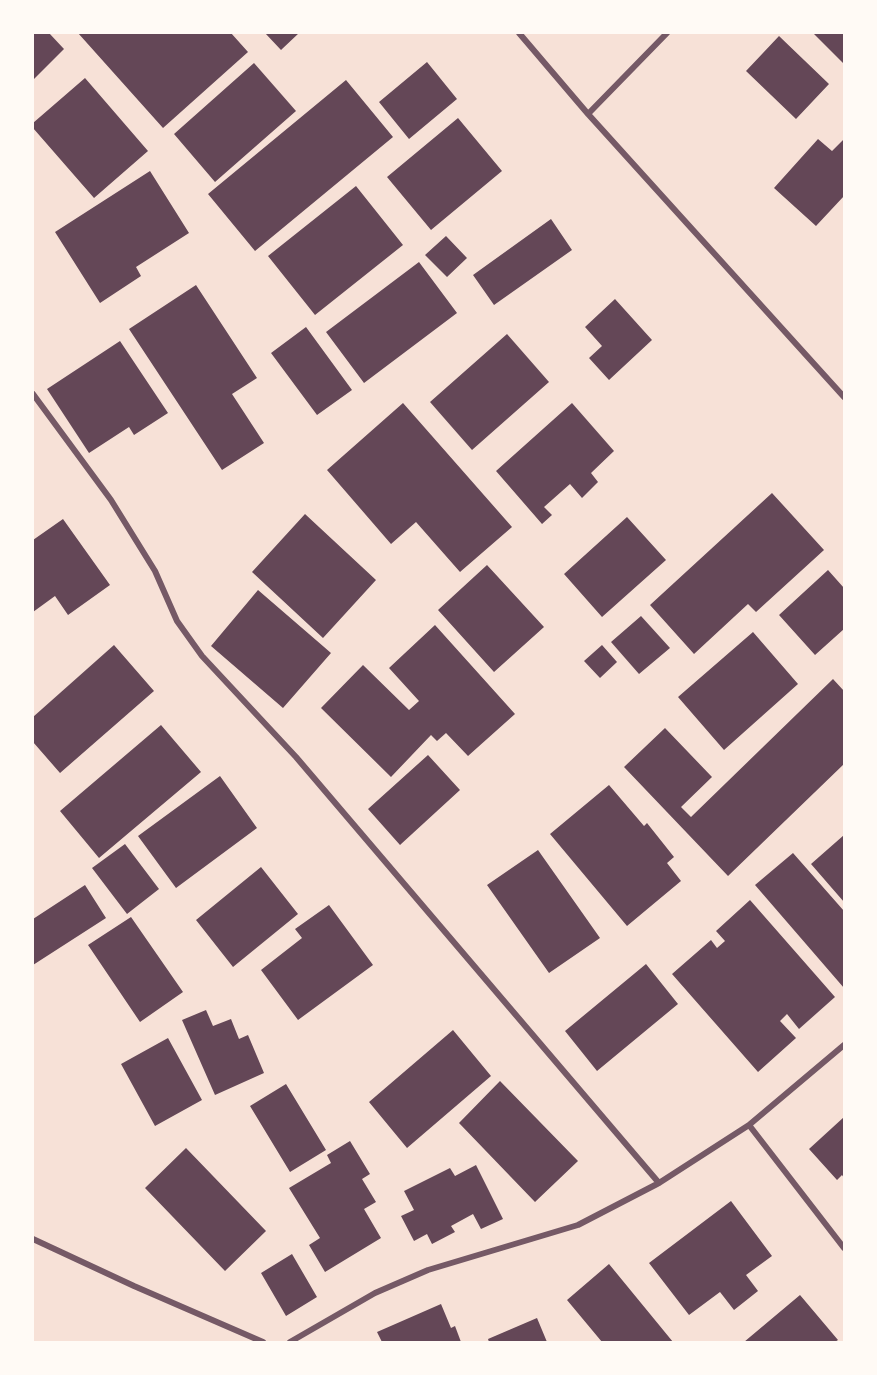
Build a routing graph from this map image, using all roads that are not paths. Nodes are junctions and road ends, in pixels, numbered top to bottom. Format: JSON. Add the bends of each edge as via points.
{"nodes":[{"id":1,"x":519,"y":33,"type":"edge"},
{"id":2,"x":667,"y":33,"type":"edge"},
{"id":3,"x":588,"y":114,"type":"junction"},
{"id":4,"x":33,"y":394,"type":"edge"},
{"id":5,"x":844,"y":397,"type":"edge"},
{"id":6,"x":844,"y":1045,"type":"edge"},
{"id":7,"x":750,"y":1125,"type":"junction"},
{"id":8,"x":659,"y":1183,"type":"junction"},
{"id":9,"x":33,"y":1239,"type":"edge"},
{"id":10,"x":844,"y":1248,"type":"edge"},
{"id":11,"x":263,"y":1342,"type":"edge"},
{"id":12,"x":290,"y":1342,"type":"edge"}],
"edges":[{"from":1,"to":3,"type":"street"},
{"from":2,"to":3,"type":"street"},
{"from":3,"to":5,"type":"street"},
{"from":4,"to":8,"type":"street","via":[[111,500],[155,571],[177,621],[202,656],[296,757]]},
{"from":6,"to":7,"type":"street"},
{"from":7,"to":8,"type":"street"},
{"from":7,"to":10,"type":"street"},
{"from":8,"to":12,"type":"street","via":[[578,1225],[428,1270],[375,1293]]},
{"from":9,"to":11,"type":"street"}]}
